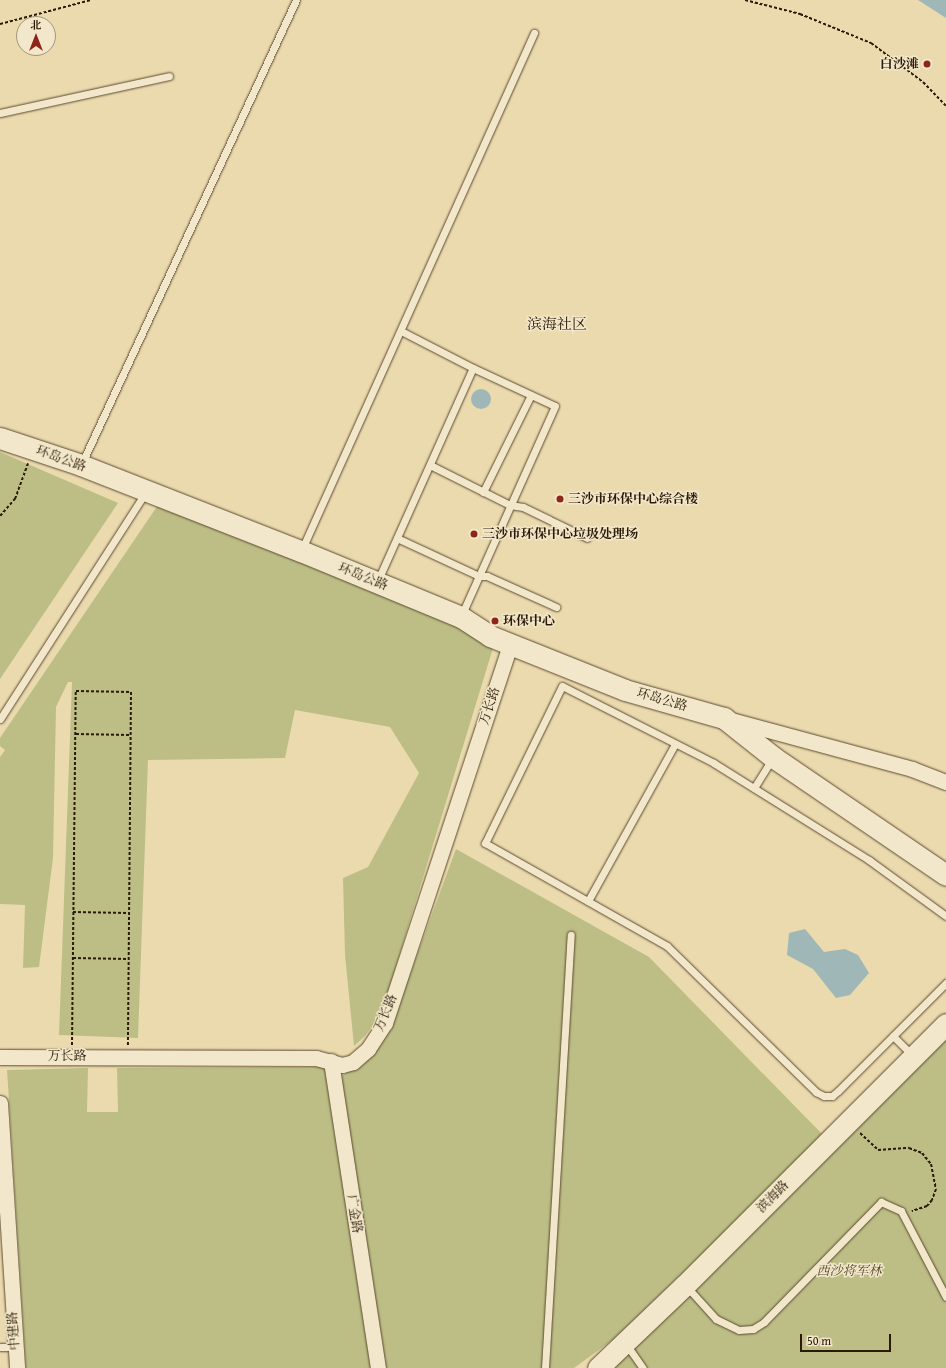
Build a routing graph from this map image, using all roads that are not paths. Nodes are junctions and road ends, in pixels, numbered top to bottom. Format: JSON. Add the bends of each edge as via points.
{"nodes":[{"id":1,"x":296,"y":0,"type":"edge"},
{"id":2,"x":534,"y":33,"type":"dead end"},
{"id":3,"x":169,"y":76,"type":"dead end"},
{"id":4,"x":0,"y":113,"type":"edge"},
{"id":5,"x":401,"y":331,"type":"junction"},
{"id":6,"x":473,"y":368,"type":"junction"},
{"id":7,"x":531,"y":395,"type":"junction"},
{"id":8,"x":0,"y":438,"type":"edge"},
{"id":9,"x":81,"y":465,"type":"junction"},
{"id":10,"x":430,"y":465,"type":"junction"},
{"id":11,"x":146,"y":492,"type":"junction"},
{"id":12,"x":483,"y":492,"type":"junction"},
{"id":13,"x":510,"y":505,"type":"junction"},
{"id":14,"x":397,"y":538,"type":"junction"},
{"id":15,"x":587,"y":538,"type":"dead end"},
{"id":16,"x":301,"y":551,"type":"junction"},
{"id":17,"x":479,"y":576,"type":"junction"},
{"id":18,"x":377,"y":582,"type":"junction"},
{"id":19,"x":556,"y":607,"type":"dead end"},
{"id":20,"x":461,"y":617,"type":"junction"},
{"id":21,"x":511,"y":643,"type":"junction"},
{"id":22,"x":724,"y":718,"type":"junction"},
{"id":23,"x":0,"y":719,"type":"edge"},
{"id":24,"x":675,"y":744,"type":"junction"},
{"id":25,"x":773,"y":758,"type":"junction"},
{"id":26,"x":946,"y":782,"type":"edge"},
{"id":27,"x":754,"y":788,"type":"junction"},
{"id":28,"x":946,"y":875,"type":"edge"},
{"id":29,"x":588,"y":901,"type":"junction"},
{"id":30,"x":946,"y":916,"type":"edge"},
{"id":31,"x":571,"y":935,"type":"dead end"},
{"id":32,"x":946,"y":983,"type":"edge"},
{"id":33,"x":946,"y":1024,"type":"edge"},
{"id":34,"x":893,"y":1036,"type":"junction"},
{"id":35,"x":0,"y":1057,"type":"edge"},
{"id":36,"x":914,"y":1057,"type":"junction"},
{"id":37,"x":331,"y":1061,"type":"junction"},
{"id":38,"x":0,"y":1103,"type":"edge"},
{"id":39,"x":4,"y":1260,"type":"edge"},
{"id":40,"x":685,"y":1285,"type":"junction"},
{"id":41,"x":946,"y":1297,"type":"edge"},
{"id":42,"x":625,"y":1342,"type":"junction"},
{"id":43,"x":7,"y":1347,"type":"edge"},
{"id":44,"x":17,"y":1368,"type":"edge"},
{"id":45,"x":378,"y":1368,"type":"edge"},
{"id":46,"x":545,"y":1368,"type":"edge"},
{"id":47,"x":598,"y":1368,"type":"edge"},
{"id":48,"x":643,"y":1368,"type":"edge"}],
"edges":[{"from":1,"to":9,"type":"lane"},
{"from":2,"to":5,"type":"lane"},
{"from":3,"to":4,"type":"lane"},
{"from":5,"to":6,"type":"lane"},
{"from":5,"to":16,"type":"lane"},
{"from":6,"to":7,"type":"lane"},
{"from":6,"to":10,"type":"lane"},
{"from":7,"to":12,"type":"lane"},
{"from":7,"to":13,"type":"lane","via":[[555,406]]},
{"from":8,"to":9,"type":"street","name":"环岛公路"},
{"from":9,"to":11,"type":"street","name":"环岛公路"},
{"from":10,"to":12,"type":"lane"},
{"from":10,"to":14,"type":"lane"},
{"from":11,"to":16,"type":"street","name":"环岛公路"},
{"from":11,"to":23,"type":"lane"},
{"from":12,"to":13,"type":"lane"},
{"from":13,"to":15,"type":"lane","via":[[522,507]]},
{"from":13,"to":17,"type":"lane"},
{"from":14,"to":17,"type":"lane"},
{"from":14,"to":18,"type":"lane"},
{"from":16,"to":18,"type":"street","name":"环岛公路"},
{"from":17,"to":19,"type":"lane","via":[[487,576]]},
{"from":17,"to":20,"type":"lane"},
{"from":18,"to":20,"type":"street","name":"环岛公路"},
{"from":20,"to":21,"type":"street","name":"环岛公路","via":[[490,636]]},
{"from":21,"to":22,"type":"street","name":"环岛公路","via":[[625,690]]},
{"from":21,"to":37,"type":"street","name":"万长路","via":[[384,1023],[368,1049],[354,1062],[342,1065]]},
{"from":22,"to":25,"type":"street"},
{"from":22,"to":26,"type":"street","via":[[912,769]]},
{"from":24,"to":27,"type":"lane","via":[[714,763]]},
{"from":24,"to":29,"type":"lane"},
{"from":24,"to":29,"type":"lane","via":[[562,686],[485,843]]},
{"from":25,"to":27,"type":"lane"},
{"from":25,"to":28,"type":"street"},
{"from":27,"to":30,"type":"lane","via":[[869,860]]},
{"from":29,"to":34,"type":"lane","via":[[667,946],[816,1092],[832,1096]]},
{"from":31,"to":46,"type":"lane"},
{"from":32,"to":34,"type":"lane"},
{"from":33,"to":36,"type":"street","name":"滨海路"},
{"from":34,"to":36,"type":"lane"},
{"from":35,"to":37,"type":"street","name":"万长路","via":[[316,1058]]},
{"from":36,"to":40,"type":"street","name":"滨海路"},
{"from":37,"to":45,"type":"street","name":"广金路"},
{"from":38,"to":39,"type":"street","name":"中建路"},
{"from":39,"to":43,"type":"street","name":"中建路"},
{"from":40,"to":41,"type":"lane","via":[[716,1319],[739,1330],[753,1329],[764,1322],[881,1202],[901,1211]]},
{"from":40,"to":42,"type":"street","name":"滨海路"},
{"from":42,"to":47,"type":"street","name":"滨海路"},
{"from":42,"to":48,"type":"lane"},
{"from":43,"to":44,"type":"street","name":"中建路"}]}
